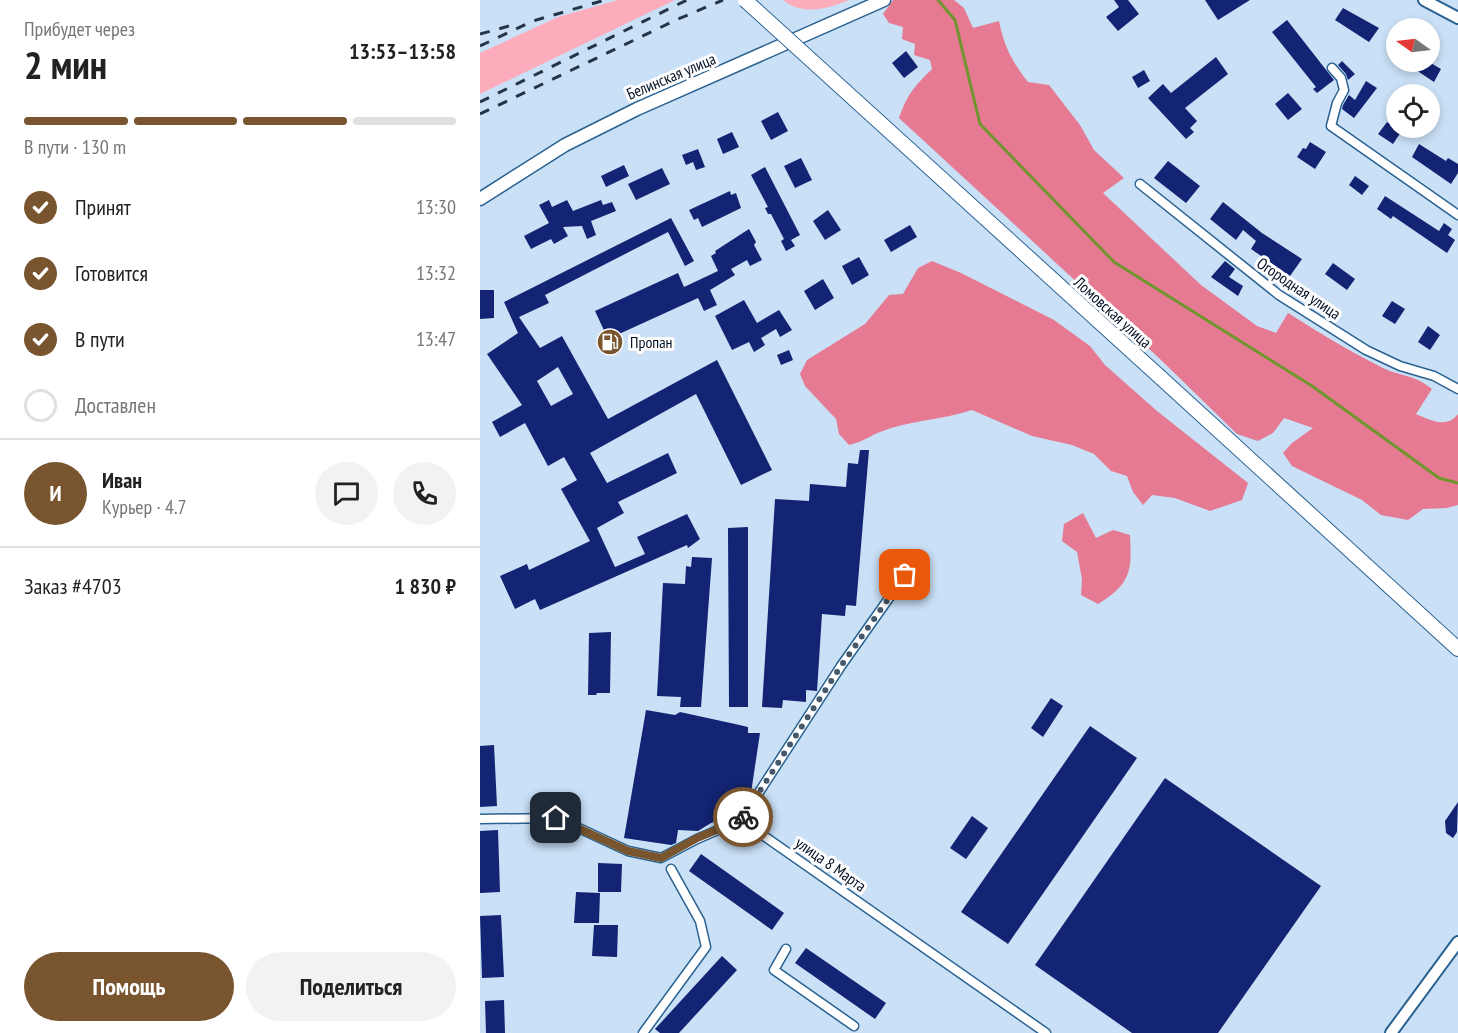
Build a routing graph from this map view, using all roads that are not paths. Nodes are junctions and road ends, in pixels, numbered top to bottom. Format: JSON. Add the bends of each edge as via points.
{"nodes":[{"id":1,"x":745,"y":0,"type":"edge"},
{"id":2,"x":884,"y":0,"type":"edge"},
{"id":3,"x":1424,"y":0,"type":"edge"},
{"id":4,"x":1458,"y":18,"type":"edge"},
{"id":5,"x":1332,"y":68,"type":"dead end"},
{"id":6,"x":1140,"y":184,"type":"dead end"},
{"id":7,"x":480,"y":199,"type":"edge"},
{"id":8,"x":1458,"y":215,"type":"edge"},
{"id":9,"x":1458,"y":389,"type":"edge"},
{"id":10,"x":918,"y":557,"type":"dead end"},
{"id":11,"x":1458,"y":649,"type":"edge"},
{"id":12,"x":480,"y":819,"type":"edge"},
{"id":13,"x":741,"y":820,"type":"junction"},
{"id":14,"x":670,"y":869,"type":"dead end"},
{"id":15,"x":1458,"y":942,"type":"edge"},
{"id":16,"x":786,"y":949,"type":"dead end"},
{"id":17,"x":854,"y":1026,"type":"dead end"},
{"id":18,"x":643,"y":1033,"type":"edge"},
{"id":19,"x":1046,"y":1033,"type":"edge"},
{"id":20,"x":1391,"y":1033,"type":"edge"}],
"edges":[{"from":1,"to":11,"type":"main road","name":"Ломовская улица","bridge":true},
{"from":2,"to":7,"type":"main road","name":"Белинская улица","via":[[626,114],[565,145]]},
{"from":3,"to":4,"type":"street"},
{"from":5,"to":8,"type":"street","via":[[1341,78],[1344,90],[1331,126]]},
{"from":6,"to":9,"type":"street","name":"Огородная улица","via":[[1279,295],[1366,350]]},
{"from":10,"to":13,"type":"street","via":[[841,666]]},
{"from":12,"to":13,"type":"street","via":[[556,818],[628,851],[661,858]]},
{"from":13,"to":19,"type":"street","name":"улица 8 Марта"},
{"from":14,"to":18,"type":"street","via":[[700,921],[706,947]]},
{"from":15,"to":20,"type":"street"},
{"from":16,"to":17,"type":"street","via":[[774,970]]}]}
